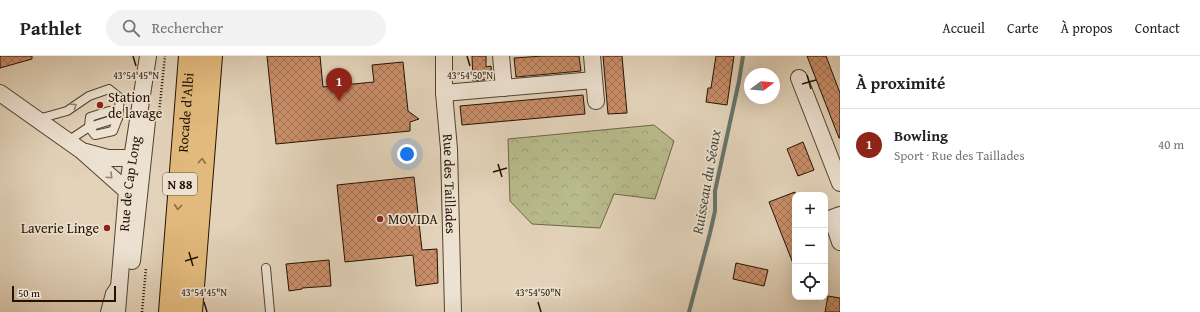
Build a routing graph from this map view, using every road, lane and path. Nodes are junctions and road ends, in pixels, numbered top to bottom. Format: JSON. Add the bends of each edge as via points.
{"nodes":[{"id":1,"x":148,"y":56,"type":"edge"},
{"id":2,"x":152,"y":56,"type":"edge"},
{"id":3,"x":190,"y":56,"type":"edge"},
{"id":4,"x":211,"y":56,"type":"edge"},
{"id":5,"x":444,"y":56,"type":"edge"},
{"id":6,"x":501,"y":56,"type":"edge"},
{"id":7,"x":592,"y":56,"type":"edge"},
{"id":8,"x":799,"y":78,"type":"dead end"},
{"id":9,"x":594,"y":80,"type":"junction"},
{"id":10,"x":504,"y":88,"type":"junction"},
{"id":11,"x":0,"y":93,"type":"edge"},
{"id":12,"x":444,"y":93,"type":"junction"},
{"id":13,"x":596,"y":101,"type":"dead end"},
{"id":14,"x":37,"y":119,"type":"junction"},
{"id":15,"x":146,"y":132,"type":"junction"},
{"id":16,"x":68,"y":141,"type":"junction"},
{"id":17,"x":82,"y":151,"type":"junction"},
{"id":18,"x":131,"y":158,"type":"junction"},
{"id":19,"x":840,"y":183,"type":"edge"},
{"id":20,"x":131,"y":186,"type":"junction"},
{"id":21,"x":840,"y":215,"type":"edge"},
{"id":22,"x":840,"y":242,"type":"edge"},
{"id":23,"x":132,"y":262,"type":"junction"},
{"id":24,"x":266,"y":268,"type":"dead end"},
{"id":25,"x":120,"y":278,"type":"junction"},
{"id":26,"x":105,"y":312,"type":"edge"},
{"id":27,"x":117,"y":312,"type":"edge"},
{"id":28,"x":126,"y":312,"type":"edge"},
{"id":29,"x":170,"y":312,"type":"edge"},
{"id":30,"x":191,"y":312,"type":"edge"},
{"id":31,"x":270,"y":312,"type":"edge"},
{"id":32,"x":453,"y":312,"type":"edge"}],
"edges":[{"from":1,"to":18,"type":"street","name":"Rue de Cap Long"},
{"from":2,"to":15,"type":"street","name":"Rue de Cap Long"},
{"from":3,"to":29,"type":"highway","name":"Rocade d'Albi","number":"N 88","one_way":true},
{"from":30,"to":4,"type":"highway","name":"Rocade d'Albi","number":"N 88","one_way":true},
{"from":5,"to":12,"type":"street","name":"Rue des Taillades"},
{"from":6,"to":10,"type":"street"},
{"from":7,"to":9,"type":"street"},
{"from":8,"to":19,"type":"street"},
{"from":9,"to":10,"type":"street"},
{"from":9,"to":13,"type":"street"},
{"from":10,"to":12,"type":"street"},
{"from":11,"to":14,"type":"street"},
{"from":12,"to":32,"type":"street","name":"Rue des Taillades","via":[[449,149]]},
{"from":14,"to":16,"type":"street"},
{"from":14,"to":16,"type":"lane","one_way":true,"via":[[67,111],[89,96],[109,89],[120,98],[118,118],[89,127]]},
{"from":15,"to":20,"type":"street"},
{"from":15,"to":23,"type":"street","name":"Rue de Cap Long"},
{"from":16,"to":17,"type":"street"},
{"from":17,"to":18,"type":"street","via":[[108,158]]},
{"from":17,"to":20,"type":"street","one_way":true},
{"from":18,"to":20,"type":"street","name":"Rue de Cap Long"},
{"from":20,"to":23,"type":"street"},
{"from":20,"to":25,"type":"street","name":"Rue de Cap Long"},
{"from":21,"to":22,"type":"street","via":[[832,218]]},
{"from":23,"to":28,"type":"street","name":"Rue de Cap Long"},
{"from":24,"to":31,"type":"lane"},
{"from":25,"to":26,"type":"lane","via":[[110,293]]},
{"from":25,"to":27,"type":"street","name":"Rue de Cap Long"}]}
